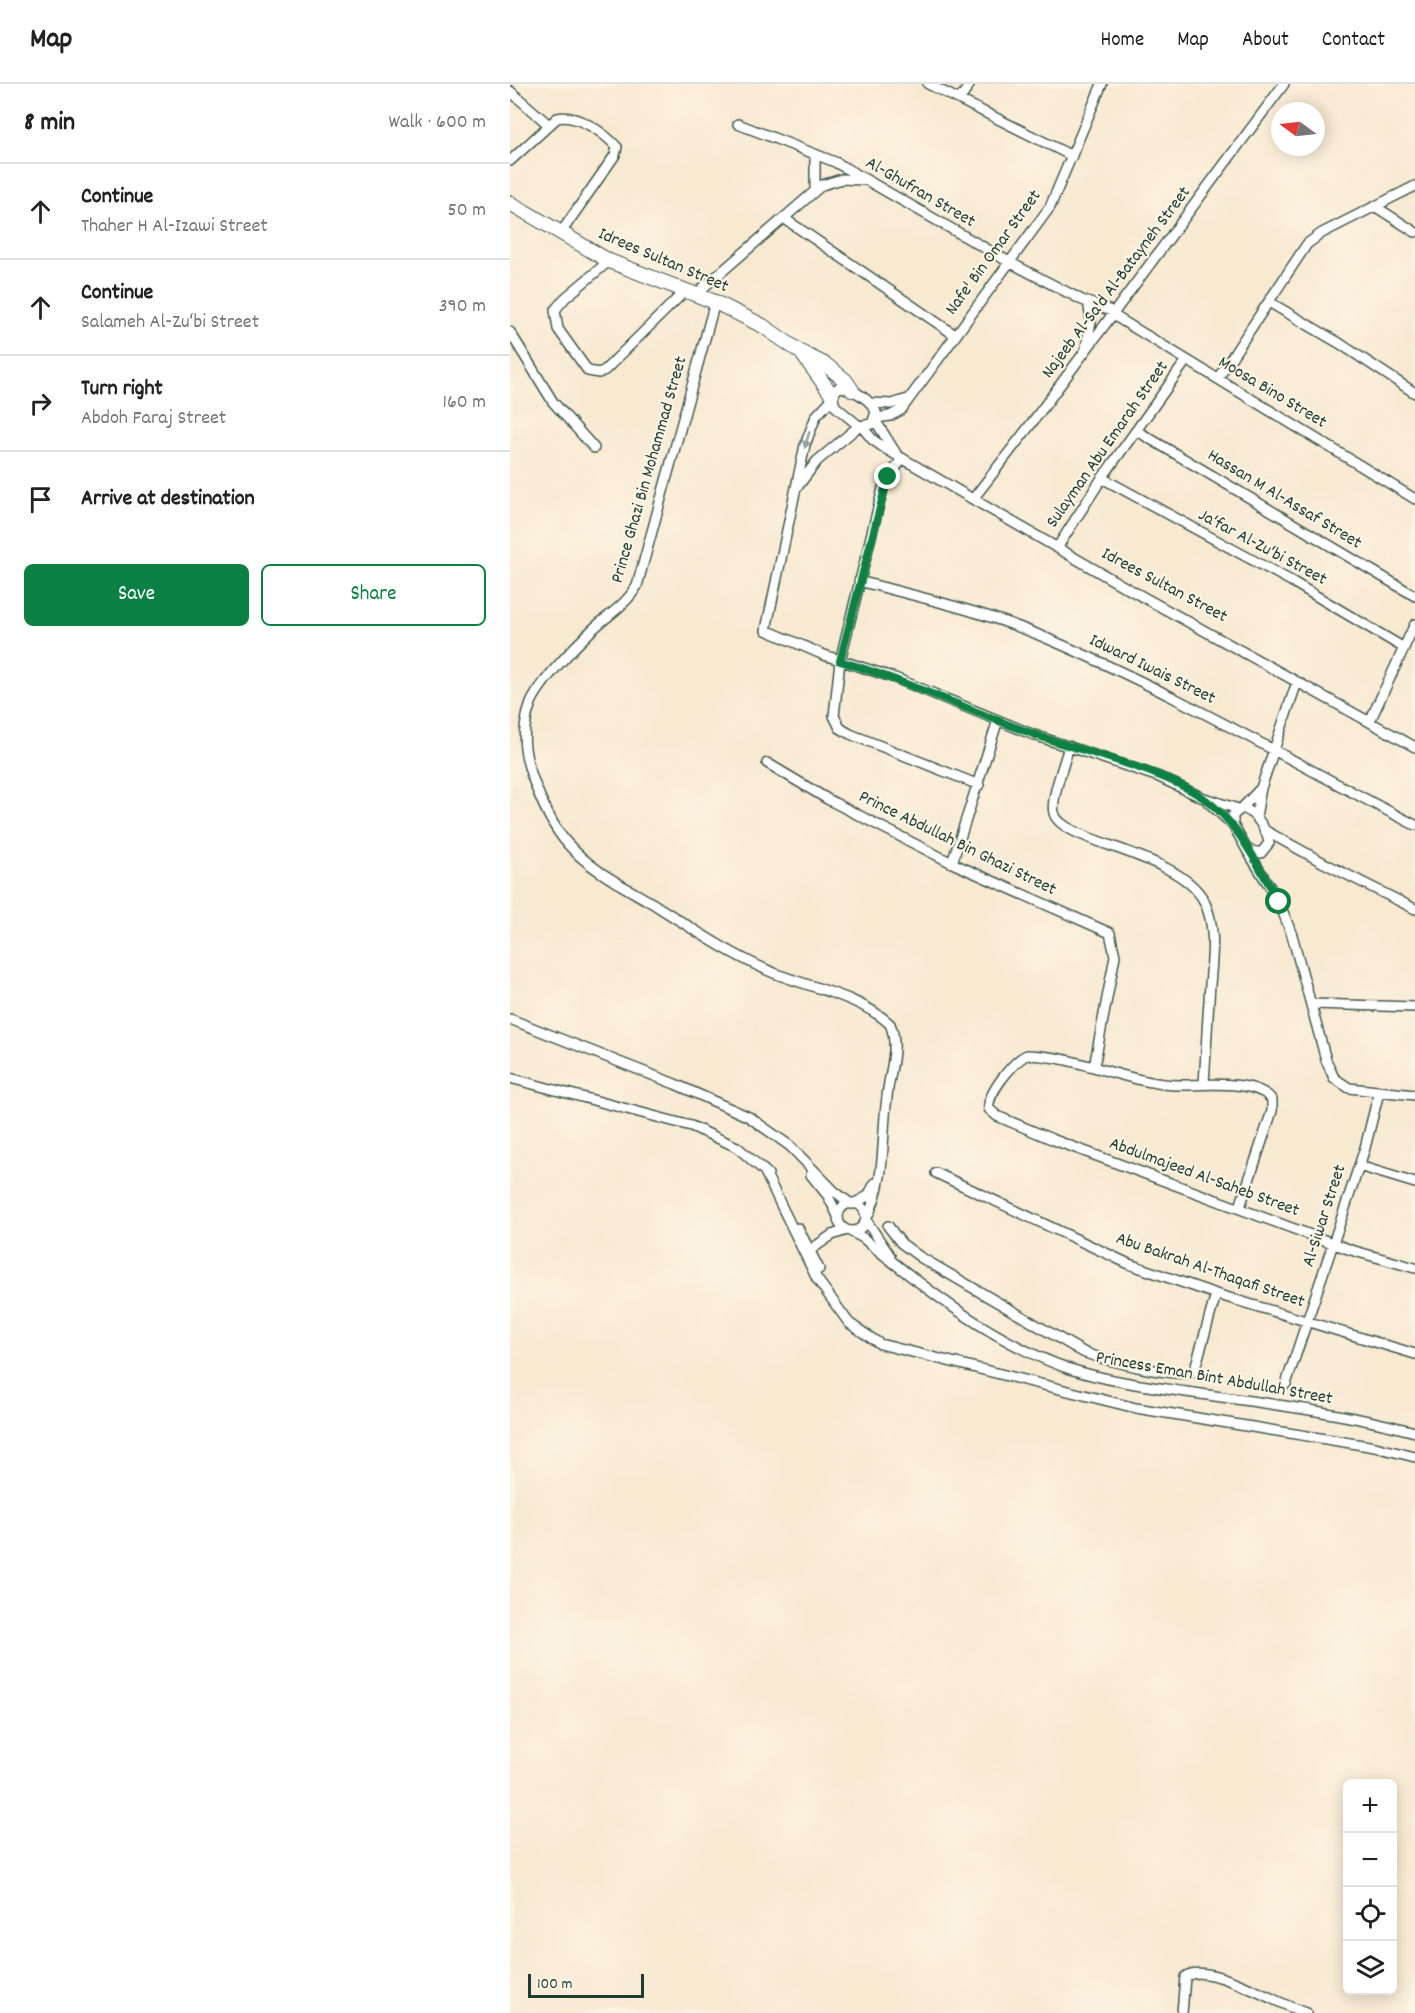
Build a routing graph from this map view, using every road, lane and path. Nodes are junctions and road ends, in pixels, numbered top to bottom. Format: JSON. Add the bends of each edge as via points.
{"nodes":[{"id":1,"x":928,"y":84,"type":"edge"},
{"id":2,"x":970,"y":84,"type":"edge"},
{"id":3,"x":1102,"y":84,"type":"edge"},
{"id":4,"x":1284,"y":84,"type":"edge"},
{"id":5,"x":510,"y":91,"type":"edge"},
{"id":6,"x":960,"y":99,"type":"junction"},
{"id":7,"x":738,"y":124,"type":"dead end"},
{"id":8,"x":549,"y":125,"type":"junction"},
{"id":9,"x":815,"y":154,"type":"junction"},
{"id":10,"x":1072,"y":156,"type":"junction"},
{"id":11,"x":510,"y":161,"type":"edge"},
{"id":12,"x":867,"y":181,"type":"junction"},
{"id":13,"x":1415,"y":186,"type":"edge"},
{"id":14,"x":815,"y":190,"type":"junction"},
{"id":15,"x":510,"y":203,"type":"edge"},
{"id":16,"x":1376,"y":207,"type":"junction"},
{"id":17,"x":785,"y":219,"type":"junction"},
{"id":18,"x":1415,"y":232,"type":"edge"},
{"id":19,"x":560,"y":234,"type":"junction"},
{"id":20,"x":609,"y":261,"type":"junction"},
{"id":21,"x":1011,"y":263,"type":"junction"},
{"id":22,"x":690,"y":292,"type":"junction"},
{"id":23,"x":715,"y":302,"type":"junction"},
{"id":24,"x":1269,"y":302,"type":"junction"},
{"id":25,"x":1086,"y":303,"type":"junction"},
{"id":26,"x":1112,"y":315,"type":"junction"},
{"id":27,"x":510,"y":332,"type":"edge"},
{"id":28,"x":956,"y":335,"type":"junction"},
{"id":29,"x":802,"y":353,"type":"junction"},
{"id":30,"x":1083,"y":355,"type":"junction"},
{"id":31,"x":1186,"y":361,"type":"junction"},
{"id":32,"x":1218,"y":378,"type":"junction"},
{"id":33,"x":852,"y":390,"type":"junction"},
{"id":34,"x":1415,"y":393,"type":"edge"},
{"id":35,"x":832,"y":397,"type":"junction"},
{"id":36,"x":911,"y":398,"type":"junction"},
{"id":37,"x":871,"y":404,"type":"junction"},
{"id":38,"x":875,"y":419,"type":"junction"},
{"id":39,"x":860,"y":426,"type":"junction"},
{"id":40,"x":1137,"y":431,"type":"junction"},
{"id":41,"x":594,"y":448,"type":"dead end"},
{"id":42,"x":899,"y":457,"type":"junction"},
{"id":43,"x":1102,"y":478,"type":"junction"},
{"id":44,"x":797,"y":488,"type":"junction"},
{"id":45,"x":973,"y":499,"type":"junction"},
{"id":46,"x":1415,"y":499,"type":"edge"},
{"id":47,"x":1057,"y":548,"type":"junction"},
{"id":48,"x":859,"y":581,"type":"junction"},
{"id":49,"x":1415,"y":596,"type":"edge"},
{"id":50,"x":1415,"y":624,"type":"edge"},
{"id":51,"x":1404,"y":648,"type":"junction"},
{"id":52,"x":840,"y":661,"type":"junction"},
{"id":53,"x":1297,"y":682,"type":"junction"},
{"id":54,"x":998,"y":720,"type":"junction"},
{"id":55,"x":1370,"y":721,"type":"junction"},
{"id":56,"x":1069,"y":746,"type":"junction"},
{"id":57,"x":1415,"y":747,"type":"edge"},
{"id":58,"x":1275,"y":749,"type":"junction"},
{"id":59,"x":767,"y":763,"type":"dead end"},
{"id":60,"x":979,"y":785,"type":"junction"},
{"id":61,"x":1260,"y":788,"type":"junction"},
{"id":62,"x":1201,"y":797,"type":"junction"},
{"id":63,"x":1240,"y":808,"type":"junction"},
{"id":64,"x":1256,"y":817,"type":"junction"},
{"id":65,"x":1233,"y":825,"type":"junction"},
{"id":66,"x":1415,"y":825,"type":"edge"},
{"id":67,"x":1264,"y":830,"type":"junction"},
{"id":68,"x":1289,"y":845,"type":"junction"},
{"id":69,"x":1266,"y":849,"type":"junction"},
{"id":70,"x":1247,"y":850,"type":"junction"},
{"id":71,"x":952,"y":863,"type":"junction"},
{"id":72,"x":1265,"y":877,"type":"junction"},
{"id":73,"x":1413,"y":909,"type":"edge"},
{"id":74,"x":1313,"y":1004,"type":"junction"},
{"id":75,"x":1415,"y":1007,"type":"edge"},
{"id":76,"x":510,"y":1019,"type":"edge"},
{"id":77,"x":1094,"y":1067,"type":"junction"},
{"id":78,"x":510,"y":1078,"type":"edge"},
{"id":79,"x":1204,"y":1083,"type":"junction"},
{"id":80,"x":1379,"y":1092,"type":"junction"},
{"id":81,"x":1415,"y":1095,"type":"edge"},
{"id":82,"x":742,"y":1116,"type":"junction"},
{"id":83,"x":882,"y":1161,"type":"junction"},
{"id":84,"x":1359,"y":1166,"type":"junction"},
{"id":85,"x":936,"y":1173,"type":"dead end"},
{"id":86,"x":1415,"y":1183,"type":"edge"},
{"id":87,"x":852,"y":1204,"type":"junction"},
{"id":88,"x":1240,"y":1207,"type":"junction"},
{"id":89,"x":838,"y":1217,"type":"junction"},
{"id":90,"x":866,"y":1219,"type":"junction"},
{"id":91,"x":888,"y":1226,"type":"dead end"},
{"id":92,"x":848,"y":1231,"type":"junction"},
{"id":93,"x":1333,"y":1243,"type":"junction"},
{"id":94,"x":805,"y":1249,"type":"junction"},
{"id":95,"x":893,"y":1261,"type":"junction"},
{"id":96,"x":1415,"y":1268,"type":"edge"},
{"id":97,"x":1216,"y":1294,"type":"junction"},
{"id":98,"x":1307,"y":1321,"type":"junction"},
{"id":99,"x":1415,"y":1354,"type":"edge"},
{"id":100,"x":1286,"y":1384,"type":"dead end"},
{"id":101,"x":1415,"y":1432,"type":"edge"},
{"id":102,"x":1415,"y":1457,"type":"edge"},
{"id":103,"x":1182,"y":2013,"type":"edge"},
{"id":104,"x":1306,"y":2013,"type":"edge"}],
"edges":[{"from":1,"to":6,"type":"street"},
{"from":2,"to":6,"type":"street"},
{"from":3,"to":10,"type":"street","name":"Nafe' Bin Omar Street"},
{"from":4,"to":26,"type":"street","name":"Najeeb Al-Sa'd Al-Batayneh Street"},
{"from":5,"to":8,"type":"street"},
{"from":6,"to":10,"type":"street"},
{"from":7,"to":9,"type":"street","name":"Al-Ghufran Street"},
{"from":8,"to":11,"type":"street"},
{"from":8,"to":19,"type":"street","via":[[558,117],[575,119],[609,139],[617,149]]},
{"from":9,"to":12,"type":"street","name":"Al-Ghufran Street"},
{"from":9,"to":14,"type":"street"},
{"from":10,"to":21,"type":"street","name":"Nafe' Bin Omar Street","via":[[1050,207]]},
{"from":12,"to":14,"type":"street","via":[[836,180]]},
{"from":12,"to":21,"type":"street","name":"Al-Ghufran Street"},
{"from":13,"to":16,"type":"street"},
{"from":14,"to":17,"type":"street"},
{"from":15,"to":19,"type":"street","name":"Idrees Sultan Street"},
{"from":16,"to":18,"type":"street"},
{"from":16,"to":24,"type":"street","via":[[1307,244]]},
{"from":17,"to":22,"type":"street"},
{"from":17,"to":28,"type":"street"},
{"from":19,"to":20,"type":"street","name":"Idrees Sultan Street"},
{"from":20,"to":22,"type":"street","name":"Idrees Sultan Street"},
{"from":20,"to":22,"type":"street","via":[[555,310],[558,329],[593,373],[605,370]]},
{"from":21,"to":25,"type":"street","name":"Al-Ghufran Street"},
{"from":21,"to":28,"type":"street","name":"Nafe' Bin Omar Street"},
{"from":22,"to":23,"type":"street","name":"Idrees Sultan Street"},
{"from":23,"to":29,"type":"street","name":"Idrees Sultan Street","via":[[763,326]]},
{"from":23,"to":83,"type":"street","name":"Prince Ghazi Bin Mohammad Street","via":[[637,586],[630,599],[592,630],[532,701],[525,748],[551,817],[565,842],[584,859],[736,954],[772,972],[868,1008],[890,1024],[894,1044]]},
{"from":24,"to":32,"type":"street"},
{"from":24,"to":34,"type":"street"},
{"from":25,"to":26,"type":"street","name":"Al-Ghufran Street"},
{"from":25,"to":30,"type":"street","via":[[1091,322]]},
{"from":26,"to":30,"type":"street","name":"Najeeb Al-Sa'd Al-Batayneh Street"},
{"from":26,"to":31,"type":"street","name":"Moosa Bino Street"},
{"from":27,"to":41,"type":"street","via":[[553,402]]},
{"from":28,"to":36,"type":"street","name":"Nafe' Bin Omar Street"},
{"from":29,"to":33,"type":"street","name":"Idrees Sultan Street","via":[[826,365]]},
{"from":29,"to":35,"type":"street","name":"Idrees Sultan Street"},
{"from":30,"to":45,"type":"street","name":"Najeeb Al-Sa'd Al-Batayneh Street"},
{"from":31,"to":32,"type":"street","name":"Moosa Bino Street"},
{"from":31,"to":40,"type":"street","name":"Sulayman Abu Emarah Street"},
{"from":32,"to":46,"type":"street","name":"Moosa Bino Street"},
{"from":33,"to":35,"type":"street","via":[[839,387]]},
{"from":33,"to":37,"type":"street"},
{"from":35,"to":39,"type":"street","name":"Idrees Sultan Street","via":[[839,410]]},
{"from":35,"to":44,"type":"street","one_way":true,"via":[[821,408],[810,430]]},
{"from":36,"to":37,"type":"street"},
{"from":36,"to":38,"type":"street","name":"Nafe' Bin Omar Street","via":[[895,414]]},
{"from":37,"to":38,"type":"street","name":"Idrees Sultan Street"},
{"from":38,"to":39,"type":"street","name":"Nafe' Bin Omar Street","via":[[869,426]]},
{"from":38,"to":42,"type":"street","name":"Idrees Sultan Street"},
{"from":39,"to":42,"type":"street","name":"Idrees Sultan Street"},
{"from":39,"to":44,"type":"street","name":"Nafe' Bin Omar Street","via":[[817,461]]},
{"from":40,"to":43,"type":"street","name":"Sulayman Abu Emarah Street"},
{"from":40,"to":49,"type":"street","name":"Hassan M Al-Assaf Street"},
{"from":42,"to":45,"type":"street","name":"Idrees Sultan Street"},
{"from":42,"to":48,"type":"street","via":[[883,488]]},
{"from":43,"to":47,"type":"street","name":"Sulayman Abu Emarah Street"},
{"from":43,"to":51,"type":"street","name":"Ja‘far Al-Zu‘bi Street"},
{"from":44,"to":52,"type":"street","via":[[766,630]]},
{"from":45,"to":47,"type":"street","name":"Idrees Sultan Street"},
{"from":47,"to":53,"type":"street","name":"Idrees Sultan Street"},
{"from":48,"to":52,"type":"street"},
{"from":48,"to":58,"type":"street","name":"Idward Iwais Street","via":[[1047,638]]},
{"from":50,"to":51,"type":"street"},
{"from":51,"to":55,"type":"street"},
{"from":52,"to":54,"type":"street","via":[[895,678]]},
{"from":52,"to":60,"type":"street","via":[[834,716],[840,728]]},
{"from":53,"to":55,"type":"street","name":"Idrees Sultan Street"},
{"from":53,"to":58,"type":"street"},
{"from":54,"to":56,"type":"street"},
{"from":54,"to":60,"type":"street"},
{"from":55,"to":57,"type":"street","name":"Idrees Sultan Street"},
{"from":56,"to":62,"type":"street","via":[[1159,777]]},
{"from":56,"to":79,"type":"street","via":[[1053,809],[1058,821],[1081,834],[1166,866],[1188,881],[1204,901],[1212,949]]},
{"from":58,"to":61,"type":"street"},
{"from":58,"to":66,"type":"street","name":"Idward Iwais Street"},
{"from":59,"to":71,"type":"street","name":"Prince Abdullah Bin Ghazi Street","via":[[829,800]]},
{"from":60,"to":71,"type":"street"},
{"from":61,"to":63,"type":"street"},
{"from":61,"to":64,"type":"street"},
{"from":62,"to":63,"type":"street"},
{"from":62,"to":65,"type":"street"},
{"from":63,"to":64,"type":"street"},
{"from":63,"to":65,"type":"street","via":[[1233,815]]},
{"from":64,"to":67,"type":"street"},
{"from":65,"to":70,"type":"street"},
{"from":67,"to":68,"type":"street"},
{"from":67,"to":69,"type":"street","via":[[1269,839]]},
{"from":68,"to":69,"type":"street"},
{"from":68,"to":73,"type":"street"},
{"from":69,"to":70,"type":"street","via":[[1255,854]]},
{"from":69,"to":72,"type":"street"},
{"from":70,"to":72,"type":"street"},
{"from":71,"to":77,"type":"street","name":"Prince Abdullah Bin Ghazi Street","via":[[1110,933],[1115,956]]},
{"from":72,"to":74,"type":"street","via":[[1292,935]]},
{"from":74,"to":75,"type":"street"},
{"from":74,"to":80,"type":"street","via":[[1334,1078],[1349,1088]]},
{"from":76,"to":82,"type":"street","via":[[685,1088]]},
{"from":77,"to":79,"type":"street","via":[[1179,1085]]},
{"from":77,"to":88,"type":"street","name":"Abdulmajeed Al-Saheb Street","via":[[1034,1055],[1022,1057],[997,1086],[988,1106],[997,1116],[1054,1140]]},
{"from":78,"to":94,"type":"street","via":[[691,1126],[737,1147],[764,1170]]},
{"from":79,"to":88,"type":"street","via":[[1256,1089],[1272,1100],[1272,1111]]},
{"from":80,"to":81,"type":"street"},
{"from":80,"to":84,"type":"street","name":"Al-Siwar Street"},
{"from":82,"to":87,"type":"street","via":[[790,1146]]},
{"from":82,"to":89,"type":"street","via":[[801,1163],[828,1196]]},
{"from":83,"to":87,"type":"street","via":[[871,1191]]},
{"from":83,"to":90,"type":"street"},
{"from":84,"to":86,"type":"street"},
{"from":84,"to":93,"type":"street","name":"Al-Siwar Street"},
{"from":85,"to":97,"type":"street","name":"Abu Bakrah Al-Thaqafi Street","via":[[1115,1258]]},
{"from":87,"to":89,"type":"street","via":[[842,1207]]},
{"from":87,"to":90,"type":"street","via":[[861,1207]]},
{"from":88,"to":93,"type":"street","name":"Abdulmajeed Al-Saheb Street"},
{"from":89,"to":92,"type":"street","via":[[840,1226]]},
{"from":89,"to":94,"type":"street","via":[[829,1230]]},
{"from":90,"to":92,"type":"street","via":[[859,1230]]},
{"from":90,"to":95,"type":"street","name":"Princess Eman Bint Abdullah Street"},
{"from":91,"to":97,"type":"street","via":[[901,1243],[920,1257],[1076,1348],[1103,1358],[1180,1374],[1194,1372]]},
{"from":92,"to":94,"type":"street"},
{"from":92,"to":95,"type":"street","name":"Princess Eman Bint Abdullah Street"},
{"from":93,"to":96,"type":"street","name":"Abdulmajeed Al-Saheb Street"},
{"from":93,"to":98,"type":"street","name":"Al-Siwar Street"},
{"from":94,"to":102,"type":"street","via":[[816,1276],[849,1323],[880,1344],[1136,1408]]},
{"from":95,"to":101,"type":"street","name":"Princess Eman Bint Abdullah Street","via":[[992,1330],[1069,1369],[1106,1379]]},
{"from":97,"to":98,"type":"street","name":"Abu Bakrah Al-Thaqafi Street"},
{"from":98,"to":99,"type":"street","name":"Abu Bakrah Al-Thaqafi Street"},
{"from":98,"to":100,"type":"street","name":"Al-Siwar Street"},
{"from":103,"to":104,"type":"street","via":[[1185,1977],[1194,1973],[1243,1985]]}]}
